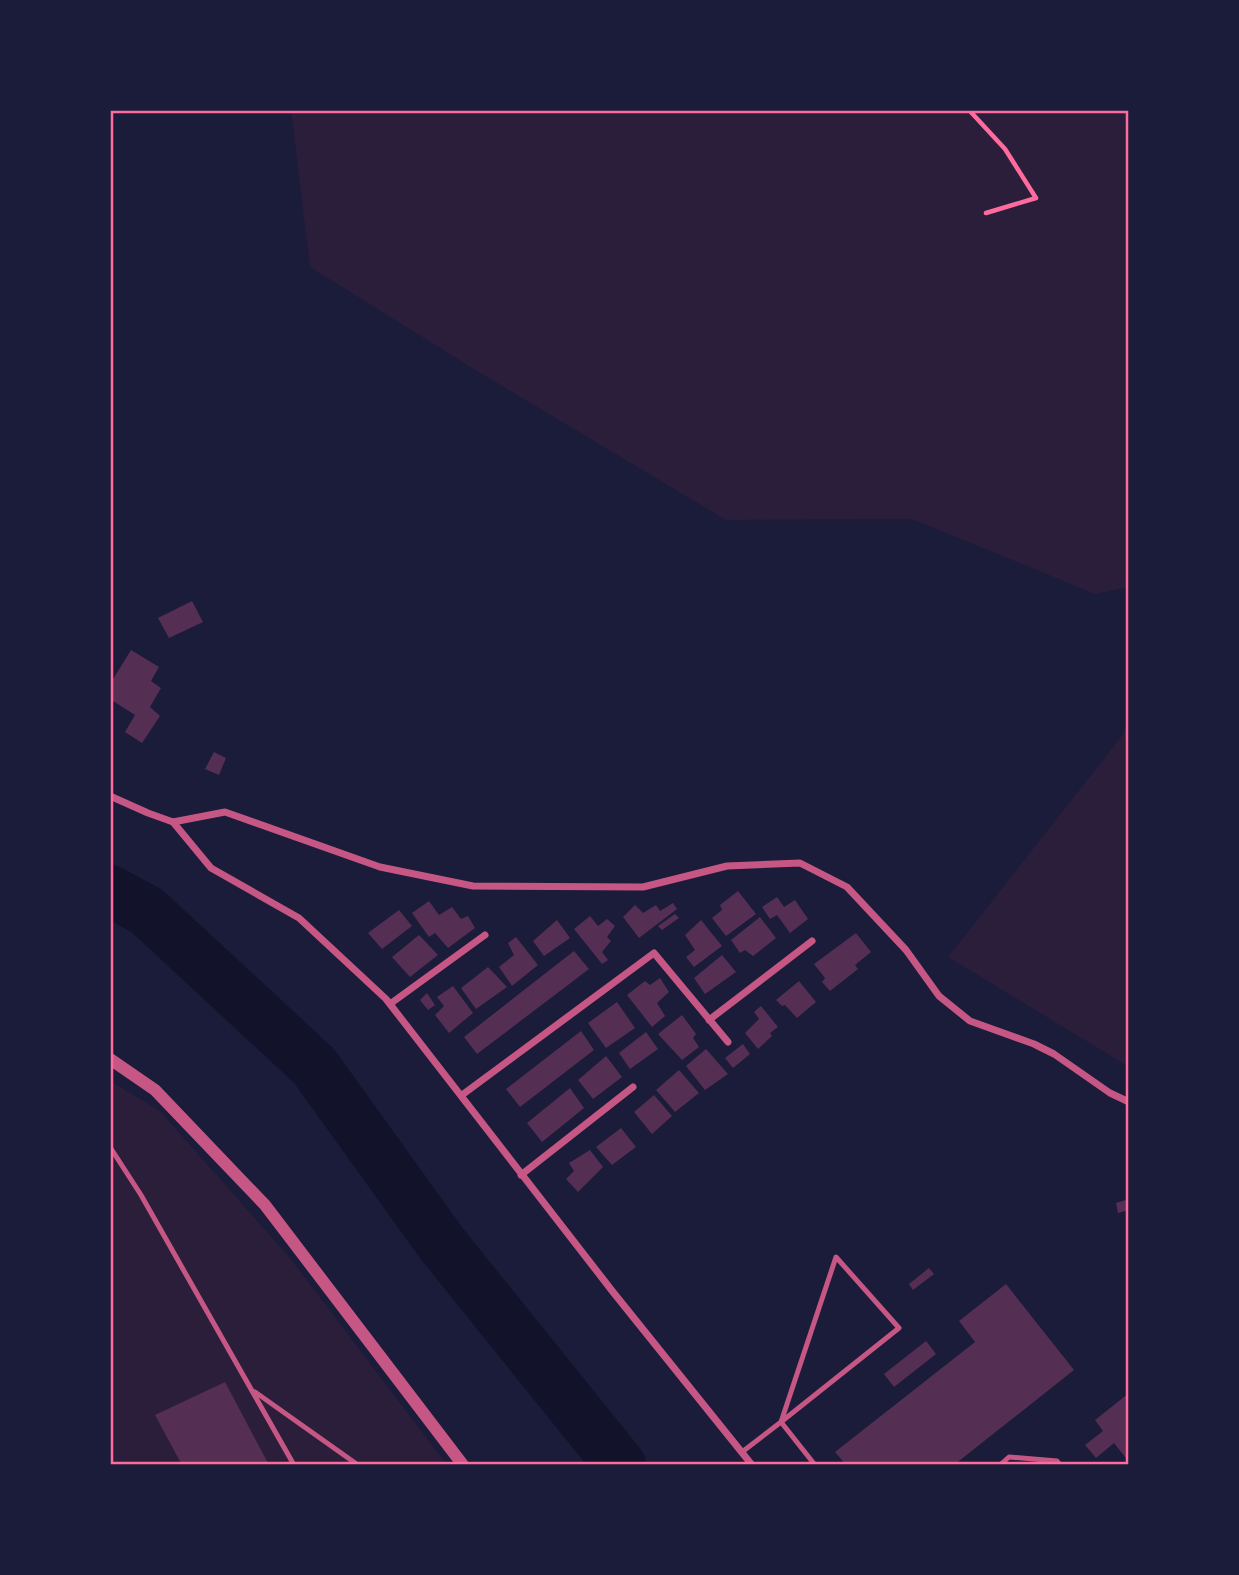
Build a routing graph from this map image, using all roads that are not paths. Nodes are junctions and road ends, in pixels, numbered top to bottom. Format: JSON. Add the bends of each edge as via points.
{"nodes":[{"id":1,"x":110,"y":796,"type":"edge"},
{"id":2,"x":173,"y":822,"type":"junction"},
{"id":3,"x":485,"y":934,"type":"dead end"},
{"id":4,"x":812,"y":941,"type":"dead end"},
{"id":5,"x":390,"y":1004,"type":"junction"},
{"id":6,"x":709,"y":1020,"type":"junction"},
{"id":7,"x":728,"y":1042,"type":"dead end"},
{"id":8,"x":110,"y":1059,"type":"edge"},
{"id":9,"x":633,"y":1087,"type":"dead end"},
{"id":10,"x":462,"y":1096,"type":"junction"},
{"id":11,"x":1129,"y":1102,"type":"edge"},
{"id":12,"x":110,"y":1147,"type":"edge"},
{"id":13,"x":522,"y":1175,"type":"junction"},
{"id":14,"x":251,"y":1390,"type":"junction"},
{"id":15,"x":781,"y":1422,"type":"junction"},
{"id":16,"x":742,"y":1452,"type":"junction"},
{"id":17,"x":294,"y":1465,"type":"edge"},
{"id":18,"x":358,"y":1465,"type":"edge"},
{"id":19,"x":463,"y":1465,"type":"edge"},
{"id":20,"x":752,"y":1465,"type":"edge"},
{"id":21,"x":815,"y":1465,"type":"edge"},
{"id":22,"x":1000,"y":1465,"type":"edge"},
{"id":23,"x":1060,"y":1465,"type":"edge"}],
"edges":[{"from":1,"to":2,"type":"street"},
{"from":2,"to":5,"type":"street","via":[[211,868],[299,918]]},
{"from":2,"to":11,"type":"street","via":[[225,812],[380,867],[473,886],[643,887],[727,866],[800,863],[848,887],[906,950],[939,996],[970,1021],[1054,1054]]},
{"from":3,"to":5,"type":"street"},
{"from":4,"to":6,"type":"street"},
{"from":5,"to":10,"type":"street"},
{"from":6,"to":7,"type":"street"},
{"from":6,"to":10,"type":"street","via":[[654,953]]},
{"from":8,"to":19,"type":"street","via":[[155,1090],[265,1205]]},
{"from":9,"to":13,"type":"street"},
{"from":10,"to":13,"type":"street"},
{"from":12,"to":14,"type":"lane"},
{"from":13,"to":16,"type":"street"},
{"from":14,"to":17,"type":"lane"},
{"from":14,"to":18,"type":"lane"},
{"from":15,"to":15,"type":"lane","via":[[900,1328],[836,1257],[794,1384]]},
{"from":15,"to":16,"type":"lane"},
{"from":15,"to":21,"type":"lane"},
{"from":16,"to":20,"type":"street"},
{"from":22,"to":23,"type":"lane","via":[[1009,1457]]}]}
